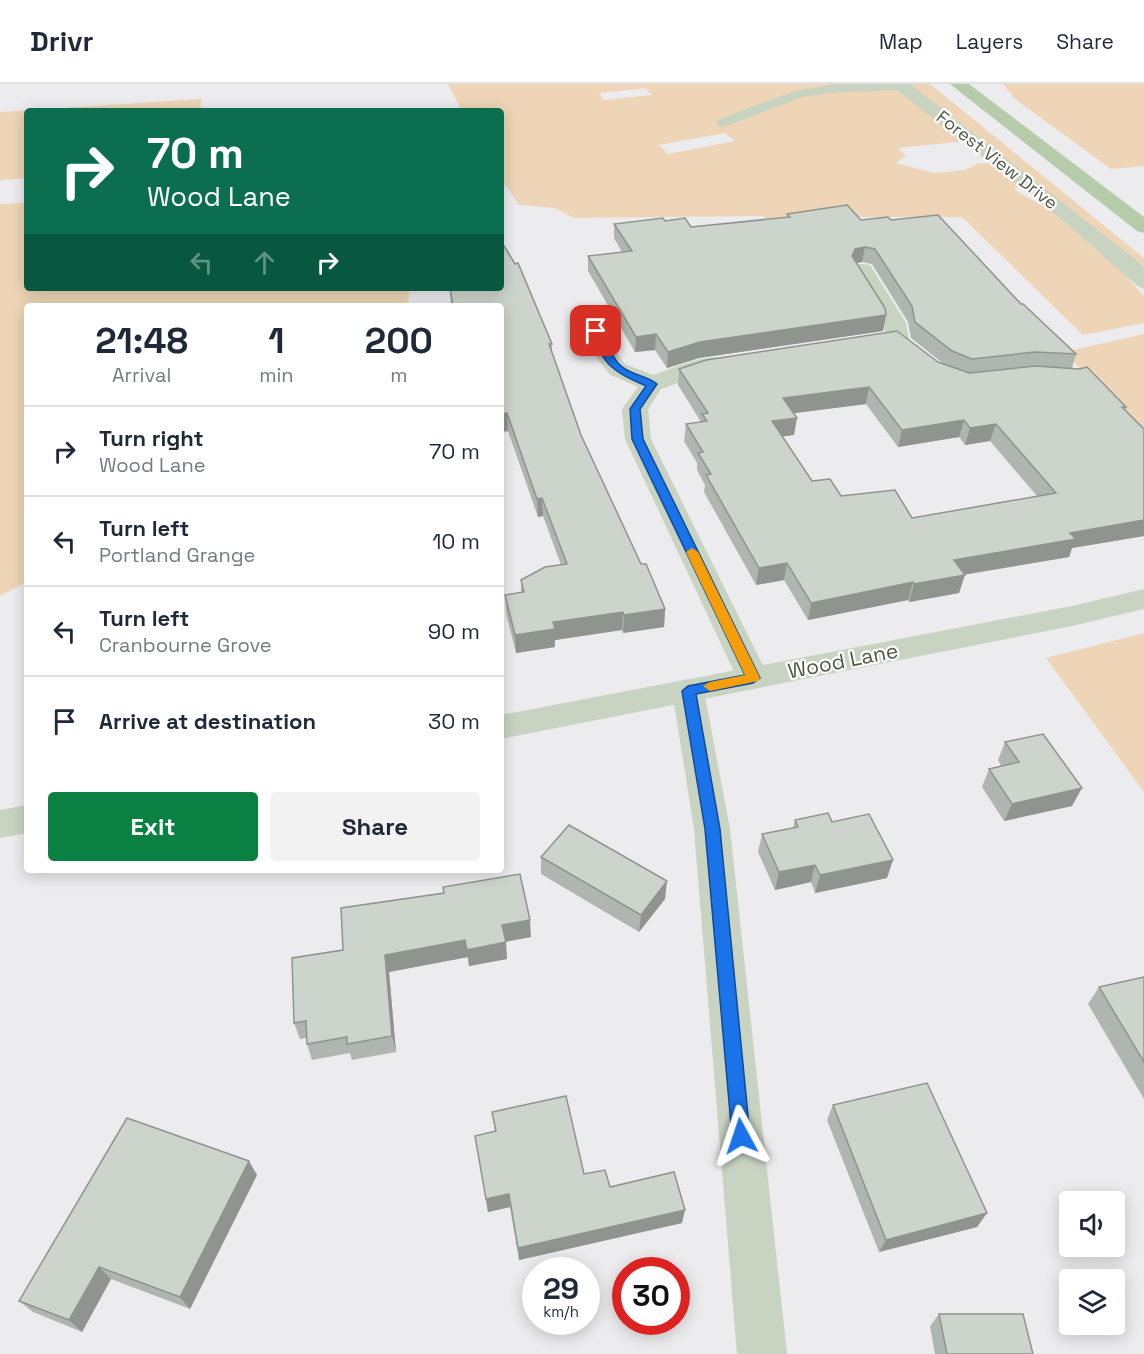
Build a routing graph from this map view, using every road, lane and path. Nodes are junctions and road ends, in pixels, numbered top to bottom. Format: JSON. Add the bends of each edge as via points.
{"nodes":[{"id":1,"x":901,"y":84,"type":"edge"},
{"id":2,"x":958,"y":84,"type":"edge"},
{"id":3,"x":832,"y":89,"type":"joint"},
{"id":4,"x":722,"y":123,"type":"dead end"},
{"id":5,"x":1121,"y":211,"type":"junction"},
{"id":6,"x":1144,"y":227,"type":"edge"},
{"id":7,"x":1144,"y":232,"type":"edge"},
{"id":8,"x":862,"y":270,"type":"edge"},
{"id":9,"x":1144,"y":282,"type":"edge"},
{"id":10,"x":590,"y":312,"type":"dead end"},
{"id":11,"x":832,"y":348,"type":"edge"},
{"id":12,"x":744,"y":361,"type":"edge"},
{"id":13,"x":652,"y":384,"type":"junction"},
{"id":14,"x":1144,"y":599,"type":"edge"},
{"id":15,"x":753,"y":678,"type":"junction"},
{"id":16,"x":688,"y":691,"type":"junction"},
{"id":17,"x":504,"y":726,"type":"edge"},
{"id":18,"x":24,"y":820,"type":"edge"},
{"id":19,"x":0,"y":825,"type":"edge"},
{"id":20,"x":762,"y":1354,"type":"edge"}],
"edges":[{"from":1,"to":3,"type":"street","name":"Forest View Drive"},
{"from":1,"to":9,"type":"street","name":"Forest View Drive","via":[[1083,227]]},
{"from":2,"to":5,"type":"main road"},
{"from":3,"to":4,"type":"lane","via":[[799,94]]},
{"from":5,"to":6,"type":"main road"},
{"from":5,"to":7,"type":"main road"},
{"from":8,"to":11,"type":"street","via":[[899,336]]},
{"from":10,"to":13,"type":"street","via":[[603,350],[617,369]]},
{"from":12,"to":13,"type":"street","via":[[699,367]]},
{"from":13,"to":15,"type":"street","via":[[635,409],[638,439]]},
{"from":14,"to":15,"type":"street","name":"Wood Lane"},
{"from":15,"to":16,"type":"street","name":"Wood Lane"},
{"from":16,"to":17,"type":"street","name":"Wood Lane"},
{"from":16,"to":20,"type":"street","via":[[712,829]]},
{"from":18,"to":19,"type":"street"}]}
